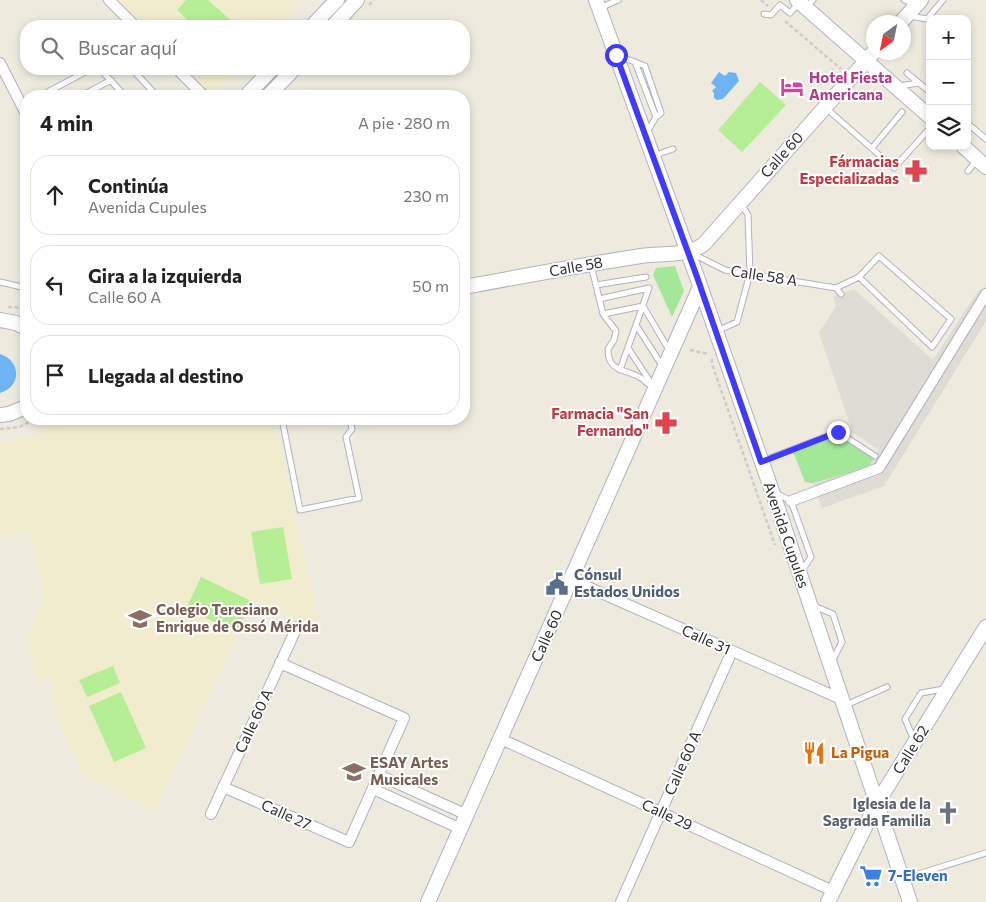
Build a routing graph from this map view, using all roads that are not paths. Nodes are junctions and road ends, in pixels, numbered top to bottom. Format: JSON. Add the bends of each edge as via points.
{"nodes":[{"id":1,"x":108,"y":0,"type":"edge"},
{"id":2,"x":337,"y":0,"type":"edge"},
{"id":3,"x":357,"y":0,"type":"edge"},
{"id":4,"x":618,"y":0,"type":"edge"},
{"id":5,"x":943,"y":0,"type":"edge"},
{"id":6,"x":911,"y":1,"type":"edge"},
{"id":7,"x":804,"y":2,"type":"edge"},
{"id":8,"x":598,"y":4,"type":"edge"},
{"id":9,"x":764,"y":14,"type":"dead end"},
{"id":10,"x":906,"y":15,"type":"edge"},
{"id":11,"x":911,"y":19,"type":"edge"},
{"id":12,"x":129,"y":20,"type":"edge"},
{"id":13,"x":318,"y":20,"type":"edge"},
{"id":14,"x":339,"y":20,"type":"edge"},
{"id":15,"x":866,"y":54,"type":"edge"},
{"id":16,"x":616,"y":55,"type":"junction"},
{"id":17,"x":867,"y":60,"type":"edge"},
{"id":18,"x":873,"y":60,"type":"edge"},
{"id":19,"x":0,"y":64,"type":"edge"},
{"id":20,"x":907,"y":72,"type":"dead end"},
{"id":21,"x":80,"y":75,"type":"edge"},
{"id":22,"x":105,"y":75,"type":"edge"},
{"id":23,"x":138,"y":75,"type":"edge"},
{"id":24,"x":183,"y":75,"type":"edge"},
{"id":25,"x":266,"y":75,"type":"edge"},
{"id":26,"x":288,"y":75,"type":"edge"},
{"id":27,"x":110,"y":80,"type":"junction"},
{"id":28,"x":919,"y":83,"type":"junction"},
{"id":29,"x":895,"y":86,"type":"junction"},
{"id":30,"x":926,"y":89,"type":"edge"},
{"id":31,"x":51,"y":90,"type":"edge"},
{"id":32,"x":92,"y":90,"type":"edge"},
{"id":33,"x":119,"y":90,"type":"edge"},
{"id":34,"x":151,"y":90,"type":"edge"},
{"id":35,"x":198,"y":90,"type":"edge"},
{"id":36,"x":252,"y":90,"type":"edge"},
{"id":37,"x":274,"y":90,"type":"edge"},
{"id":38,"x":20,"y":99,"type":"edge"},
{"id":39,"x":825,"y":107,"type":"junction"},
{"id":40,"x":902,"y":112,"type":"dead end"},
{"id":41,"x":926,"y":113,"type":"edge"},
{"id":42,"x":971,"y":126,"type":"edge"},
{"id":43,"x":926,"y":132,"type":"edge"},
{"id":44,"x":645,"y":135,"type":"junction"},
{"id":45,"x":986,"y":139,"type":"edge"},
{"id":46,"x":872,"y":148,"type":"junction"},
{"id":47,"x":673,"y":150,"type":"dead end"},
{"id":48,"x":967,"y":150,"type":"edge"},
{"id":49,"x":653,"y":156,"type":"junction"},
{"id":50,"x":982,"y":163,"type":"edge"},
{"id":51,"x":968,"y":171,"type":"dead end"},
{"id":52,"x":740,"y":202,"type":"junction"},
{"id":53,"x":688,"y":252,"type":"junction"},
{"id":54,"x":591,"y":264,"type":"junction"},
{"id":55,"x":750,"y":273,"type":"junction"},
{"id":56,"x":646,"y":277,"type":"dead end"},
{"id":57,"x":859,"y":277,"type":"junction"},
{"id":58,"x":0,"y":282,"type":"edge"},
{"id":59,"x":596,"y":285,"type":"junction"},
{"id":60,"x":470,"y":286,"type":"edge"},
{"id":61,"x":20,"y":287,"type":"edge"},
{"id":62,"x":700,"y":288,"type":"junction"},
{"id":63,"x":836,"y":288,"type":"junction"},
{"id":64,"x":841,"y":294,"type":"dead end"},
{"id":65,"x":986,"y":294,"type":"edge"},
{"id":66,"x":599,"y":299,"type":"junction"},
{"id":67,"x":643,"y":306,"type":"junction"},
{"id":68,"x":2,"y":314,"type":"edge"},
{"id":69,"x":603,"y":314,"type":"junction"},
{"id":70,"x":20,"y":322,"type":"edge"},
{"id":71,"x":636,"y":326,"type":"junction"},
{"id":72,"x":716,"y":331,"type":"junction"},
{"id":73,"x":628,"y":348,"type":"junction"},
{"id":74,"x":672,"y":354,"type":"junction"},
{"id":75,"x":620,"y":370,"type":"junction"},
{"id":76,"x":665,"y":371,"type":"junction"},
{"id":77,"x":656,"y":390,"type":"junction"},
{"id":78,"x":20,"y":410,"type":"edge"},
{"id":79,"x":0,"y":415,"type":"edge"},
{"id":80,"x":283,"y":425,"type":"edge"},
{"id":81,"x":351,"y":425,"type":"edge"},
{"id":82,"x":874,"y":456,"type":"dead end"},
{"id":83,"x":761,"y":462,"type":"junction"},
{"id":84,"x":772,"y":491,"type":"junction"},
{"id":85,"x":791,"y":500,"type":"junction"},
{"id":86,"x":799,"y":574,"type":"junction"},
{"id":87,"x":572,"y":580,"type":"junction"},
{"id":88,"x":809,"y":604,"type":"junction"},
{"id":89,"x":297,"y":627,"type":"dead end"},
{"id":90,"x":986,"y":627,"type":"edge"},
{"id":91,"x":732,"y":651,"type":"junction"},
{"id":92,"x":280,"y":663,"type":"junction"},
{"id":93,"x":830,"y":666,"type":"junction"},
{"id":94,"x":887,"y":687,"type":"dead end"},
{"id":95,"x":949,"y":688,"type":"junction"},
{"id":96,"x":842,"y":702,"type":"junction"},
{"id":97,"x":501,"y":739,"type":"junction"},
{"id":98,"x":915,"y":743,"type":"junction"},
{"id":99,"x":379,"y":775,"type":"junction"},
{"id":100,"x":223,"y":787,"type":"junction"},
{"id":101,"x":373,"y":789,"type":"junction"},
{"id":102,"x":876,"y":805,"type":"junction"},
{"id":103,"x":661,"y":812,"type":"junction"},
{"id":104,"x":211,"y":814,"type":"dead end"},
{"id":105,"x":467,"y":815,"type":"junction"},
{"id":106,"x":461,"y":829,"type":"junction"},
{"id":107,"x":986,"y":853,"type":"edge"},
{"id":108,"x":902,"y":879,"type":"junction"},
{"id":109,"x":830,"y":897,"type":"edge"},
{"id":110,"x":430,"y":901,"type":"edge"},
{"id":111,"x":621,"y":902,"type":"edge"},
{"id":112,"x":910,"y":902,"type":"edge"}],
"edges":[{"from":1,"to":12,"type":"street"},
{"from":2,"to":13,"type":"main road"},
{"from":3,"to":14,"type":"main road"},
{"from":4,"to":8,"type":"lane"},
{"from":5,"to":11,"type":"lane","via":[[927,19]]},
{"from":6,"to":10,"type":"main road"},
{"from":7,"to":9,"type":"lane","via":[[790,14],[780,5],[771,15]]},
{"from":7,"to":15,"type":"main road"},
{"from":8,"to":16,"type":"main road","name":"Avenida Cupules"},
{"from":16,"to":44,"type":"main road","name":"Avenida Cupules"},
{"from":16,"to":44,"type":"lane","via":[[635,62],[656,117]]},
{"from":17,"to":39,"type":"main road","name":"Calle 60"},
{"from":18,"to":29,"type":"main road"},
{"from":19,"to":38,"type":"street"},
{"from":20,"to":28,"type":"lane"},
{"from":21,"to":31,"type":"lane"},
{"from":22,"to":27,"type":"lane"},
{"from":23,"to":34,"type":"lane"},
{"from":24,"to":35,"type":"street"},
{"from":25,"to":36,"type":"main road"},
{"from":26,"to":37,"type":"main road"},
{"from":27,"to":32,"type":"lane"},
{"from":27,"to":33,"type":"lane"},
{"from":28,"to":29,"type":"lane"},
{"from":28,"to":30,"type":"lane"},
{"from":29,"to":41,"type":"main road"},
{"from":39,"to":46,"type":"lane"},
{"from":39,"to":52,"type":"main road","name":"Calle 60"},
{"from":40,"to":46,"type":"lane"},
{"from":42,"to":45,"type":"lane"},
{"from":43,"to":46,"type":"lane","via":[[894,168]]},
{"from":44,"to":49,"type":"main road","name":"Avenida Cupules"},
{"from":47,"to":49,"type":"lane"},
{"from":48,"to":50,"type":"main road"},
{"from":49,"to":53,"type":"main road","name":"Avenida Cupules"},
{"from":50,"to":51,"type":"lane"},
{"from":52,"to":53,"type":"main road","name":"Calle 60","via":[[704,244]]},
{"from":52,"to":55,"type":"lane","via":[[748,215]]},
{"from":53,"to":54,"type":"main road","name":"Calle 58"},
{"from":53,"to":55,"type":"lane","name":"Calle 58 A","via":[[725,270]]},
{"from":53,"to":62,"type":"main road","name":"Avenida Cupules"},
{"from":54,"to":59,"type":"lane"},
{"from":54,"to":60,"type":"main road","name":"Calle 58"},
{"from":55,"to":63,"type":"lane","name":"Calle 58 A"},
{"from":55,"to":72,"type":"lane","via":[[737,322]]},
{"from":56,"to":59,"type":"lane"},
{"from":57,"to":57,"type":"lane","via":[[872,290],[932,347],[951,319],[878,256]]},
{"from":57,"to":63,"type":"lane"},
{"from":58,"to":61,"type":"lane"},
{"from":59,"to":66,"type":"lane"},
{"from":62,"to":72,"type":"main road","name":"Avenida Cupules"},
{"from":62,"to":74,"type":"main road","name":"Calle 60"},
{"from":63,"to":64,"type":"lane"},
{"from":65,"to":85,"type":"street","via":[[879,468]]},
{"from":66,"to":67,"type":"lane","via":[[649,288]]},
{"from":66,"to":69,"type":"lane"},
{"from":67,"to":69,"type":"lane"},
{"from":67,"to":71,"type":"lane"},
{"from":67,"to":74,"type":"lane"},
{"from":68,"to":70,"type":"main road"},
{"from":69,"to":75,"type":"lane","via":[[616,331],[608,357],[610,363]]},
{"from":71,"to":73,"type":"lane"},
{"from":71,"to":76,"type":"lane"},
{"from":72,"to":83,"type":"main road","name":"Avenida Cupules"},
{"from":73,"to":75,"type":"lane"},
{"from":73,"to":77,"type":"lane"},
{"from":74,"to":76,"type":"main road","name":"Calle 60"},
{"from":75,"to":77,"type":"lane","via":[[641,378]]},
{"from":76,"to":77,"type":"main road","name":"Calle 60"},
{"from":77,"to":87,"type":"main road","name":"Calle 60"},
{"from":78,"to":79,"type":"main road"},
{"from":80,"to":81,"type":"lane","via":[[300,510],[359,498],[346,437]]},
{"from":82,"to":83,"type":"lane","via":[[838,432]]},
{"from":83,"to":84,"type":"main road","name":"Avenida Cupules"},
{"from":84,"to":85,"type":"lane"},
{"from":84,"to":86,"type":"main road","name":"Avenida Cupules"},
{"from":85,"to":86,"type":"lane","via":[[810,557]]},
{"from":86,"to":88,"type":"main road","name":"Avenida Cupules"},
{"from":87,"to":91,"type":"street","name":"Calle 31"},
{"from":87,"to":97,"type":"main road","name":"Calle 60"},
{"from":88,"to":93,"type":"main road","name":"Avenida Cupules"},
{"from":88,"to":93,"type":"lane","via":[[832,614],[842,642]]},
{"from":89,"to":92,"type":"street","name":"Calle 60 A"},
{"from":90,"to":95,"type":"main road","name":"Calle 62"},
{"from":91,"to":96,"type":"street","name":"Calle 31"},
{"from":91,"to":103,"type":"street","name":"Calle 60 A"},
{"from":92,"to":99,"type":"street","via":[[404,718]]},
{"from":92,"to":100,"type":"street","name":"Calle 60 A"},
{"from":93,"to":96,"type":"main road","name":"Avenida Cupules"},
{"from":94,"to":96,"type":"lane"},
{"from":95,"to":98,"type":"main road","name":"Calle 62"},
{"from":95,"to":98,"type":"lane","via":[[921,693],[917,699],[905,719]]},
{"from":96,"to":102,"type":"main road","name":"Avenida Cupules"},
{"from":97,"to":103,"type":"street","name":"Calle 29"},
{"from":97,"to":105,"type":"main road","name":"Calle 60"},
{"from":98,"to":102,"type":"main road","name":"Calle 62"},
{"from":99,"to":101,"type":"street"},
{"from":99,"to":105,"type":"street"},
{"from":100,"to":101,"type":"street","name":"Calle 27","via":[[349,842]]},
{"from":100,"to":104,"type":"street","name":"Calle 60 A"},
{"from":101,"to":106,"type":"street"},
{"from":102,"to":108,"type":"main road","name":"Avenida Cupules"},
{"from":102,"to":109,"type":"main road","name":"Calle 62"},
{"from":103,"to":109,"type":"street","name":"Calle 29"},
{"from":103,"to":111,"type":"street","name":"Calle 60 A"},
{"from":105,"to":106,"type":"main road","name":"Calle 60"},
{"from":106,"to":110,"type":"main road","name":"Calle 60"},
{"from":107,"to":108,"type":"lane"},
{"from":108,"to":112,"type":"main road","name":"Avenida Cupules"}]}
